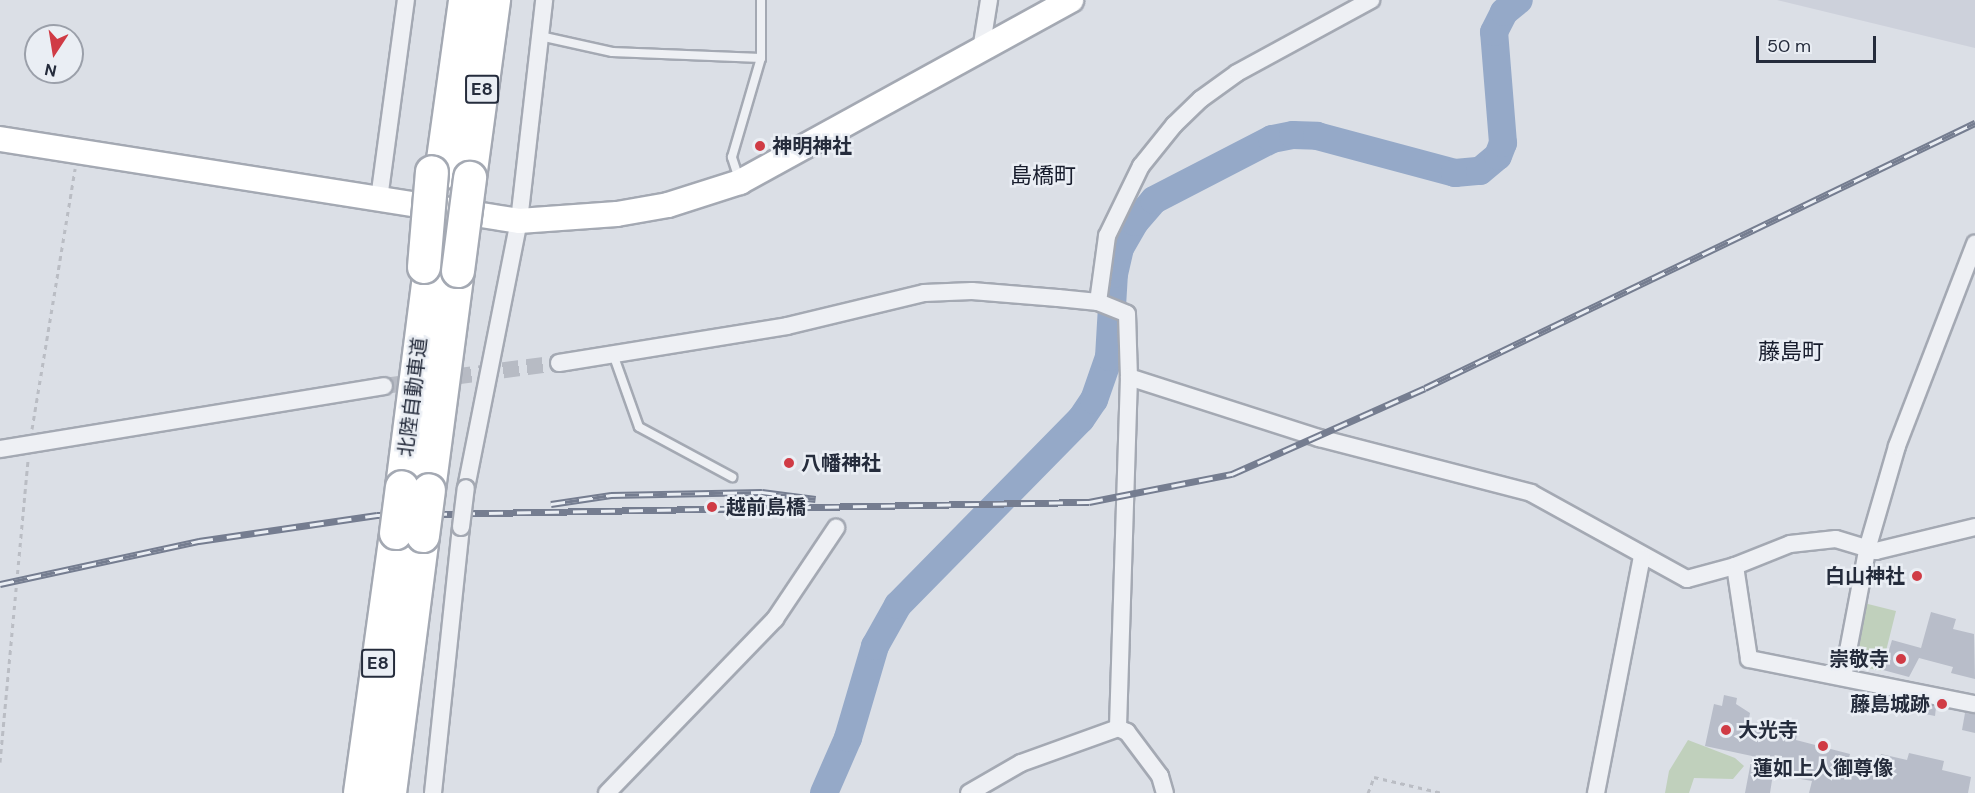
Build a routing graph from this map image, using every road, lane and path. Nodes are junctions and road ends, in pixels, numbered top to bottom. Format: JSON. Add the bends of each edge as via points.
{"nodes":[{"id":1,"x":406,"y":0,"type":"edge"},
{"id":2,"x":448,"y":0,"type":"edge"},
{"id":3,"x":465,"y":0,"type":"edge"},
{"id":4,"x":494,"y":0,"type":"edge"},
{"id":5,"x":544,"y":0,"type":"edge"},
{"id":6,"x":761,"y":0,"type":"edge"},
{"id":7,"x":989,"y":0,"type":"edge"},
{"id":8,"x":1071,"y":0,"type":"edge"},
{"id":9,"x":1371,"y":0,"type":"edge"},
{"id":10,"x":540,"y":36,"type":"junction"},
{"id":11,"x":981,"y":50,"type":"junction"},
{"id":12,"x":761,"y":58,"type":"junction"},
{"id":13,"x":0,"y":139,"type":"edge"},
{"id":14,"x":78,"y":152,"type":"junction"},
{"id":15,"x":448,"y":175,"type":"junction"},
{"id":16,"x":740,"y":182,"type":"junction"},
{"id":17,"x":379,"y":200,"type":"junction"},
{"id":18,"x":519,"y":221,"type":"junction"},
{"id":19,"x":1975,"y":244,"type":"edge"},
{"id":20,"x":437,"y":268,"type":"junction"},
{"id":21,"x":1107,"y":306,"type":"junction"},
{"id":22,"x":613,"y":354,"type":"junction"},
{"id":23,"x":559,"y":363,"type":"tunnel mouth"},
{"id":24,"x":1130,"y":377,"type":"junction"},
{"id":25,"x":384,"y":386,"type":"tunnel mouth"},
{"id":26,"x":29,"y":444,"type":"junction"},
{"id":27,"x":0,"y":449,"type":"edge"},
{"id":28,"x":732,"y":477,"type":"dead end"},
{"id":29,"x":415,"y":489,"type":"junction"},
{"id":30,"x":1975,"y":527,"type":"edge"},
{"id":31,"x":836,"y":528,"type":"dead end"},
{"id":32,"x":410,"y":534,"type":"junction"},
{"id":33,"x":1868,"y":546,"type":"junction"},
{"id":34,"x":1642,"y":557,"type":"junction"},
{"id":35,"x":1735,"y":566,"type":"junction"},
{"id":36,"x":1843,"y":676,"type":"junction"},
{"id":37,"x":1975,"y":704,"type":"edge"},
{"id":38,"x":1118,"y":728,"type":"junction"},
{"id":39,"x":0,"y":762,"type":"edge"},
{"id":40,"x":360,"y":793,"type":"edge"},
{"id":41,"x":390,"y":793,"type":"edge"},
{"id":42,"x":433,"y":793,"type":"edge"},
{"id":43,"x":607,"y":793,"type":"edge"},
{"id":44,"x":969,"y":793,"type":"edge"},
{"id":45,"x":1165,"y":793,"type":"edge"},
{"id":46,"x":1368,"y":793,"type":"edge"},
{"id":47,"x":1442,"y":793,"type":"edge"},
{"id":48,"x":1596,"y":793,"type":"edge"}],
"edges":[{"from":1,"to":17,"type":"street"},
{"from":2,"to":15,"type":"highway"},
{"from":3,"to":15,"type":"highway","name":"北陸自動車道","number":"E8"},
{"from":4,"to":15,"type":"highway","name":"北陸自動車道","number":"E8"},
{"from":5,"to":10,"type":"street"},
{"from":6,"to":12,"type":"lane"},
{"from":7,"to":11,"type":"street"},
{"from":8,"to":11,"type":"street"},
{"from":9,"to":21,"type":"street","via":[[1237,73],[1174,125],[1141,166],[1107,236]]},
{"from":10,"to":12,"type":"lane","via":[[612,52]]},
{"from":10,"to":18,"type":"street"},
{"from":11,"to":16,"type":"street"},
{"from":12,"to":16,"type":"lane","via":[[732,157]]},
{"from":13,"to":14,"type":"street"},
{"from":14,"to":17,"type":"street"},
{"from":14,"to":26,"type":"path"},
{"from":15,"to":20,"type":"highway","name":"北陸自動車道","number":"E8"},
{"from":16,"to":18,"type":"street","via":[[668,205],[587,218]]},
{"from":17,"to":18,"type":"street"},
{"from":18,"to":42,"type":"street","bridge":true,"via":[[466,488]]},
{"from":19,"to":33,"type":"street","via":[[1897,446]]},
{"from":20,"to":29,"type":"highway","name":"北陸自動車道","number":"E8"},
{"from":20,"to":29,"type":"highway","name":"北陸自動車道","number":"E8","via":[[417,359]]},
{"from":21,"to":22,"type":"street","via":[[972,291],[924,293],[787,326]]},
{"from":21,"to":24,"type":"street","via":[[1127,314]]},
{"from":22,"to":23,"type":"street"},
{"from":22,"to":28,"type":"lane","via":[[639,427]]},
{"from":24,"to":34,"type":"street","via":[[1319,438],[1531,493]]},
{"from":24,"to":38,"type":"street"},
{"from":25,"to":26,"type":"street"},
{"from":26,"to":27,"type":"street"},
{"from":26,"to":39,"type":"path"},
{"from":29,"to":32,"type":"highway","name":"北陸自動車道","number":"E8","bridge":true},
{"from":30,"to":33,"type":"street","via":[[1876,551]]},
{"from":31,"to":43,"type":"street","via":[[775,619]]},
{"from":32,"to":40,"type":"highway","name":"北陸自動車道","number":"E8"},
{"from":32,"to":41,"type":"highway","name":"北陸自動車道","number":"E8"},
{"from":33,"to":35,"type":"street","via":[[1836,539],[1790,544]]},
{"from":33,"to":36,"type":"street"},
{"from":34,"to":35,"type":"street","via":[[1687,579]]},
{"from":34,"to":48,"type":"street"},
{"from":35,"to":36,"type":"street","via":[[1749,658]]},
{"from":36,"to":37,"type":"street"},
{"from":38,"to":44,"type":"street","via":[[1021,763]]},
{"from":38,"to":45,"type":"street","via":[[1127,732],[1160,776]]},
{"from":46,"to":47,"type":"path","via":[[1374,777]]}]}
